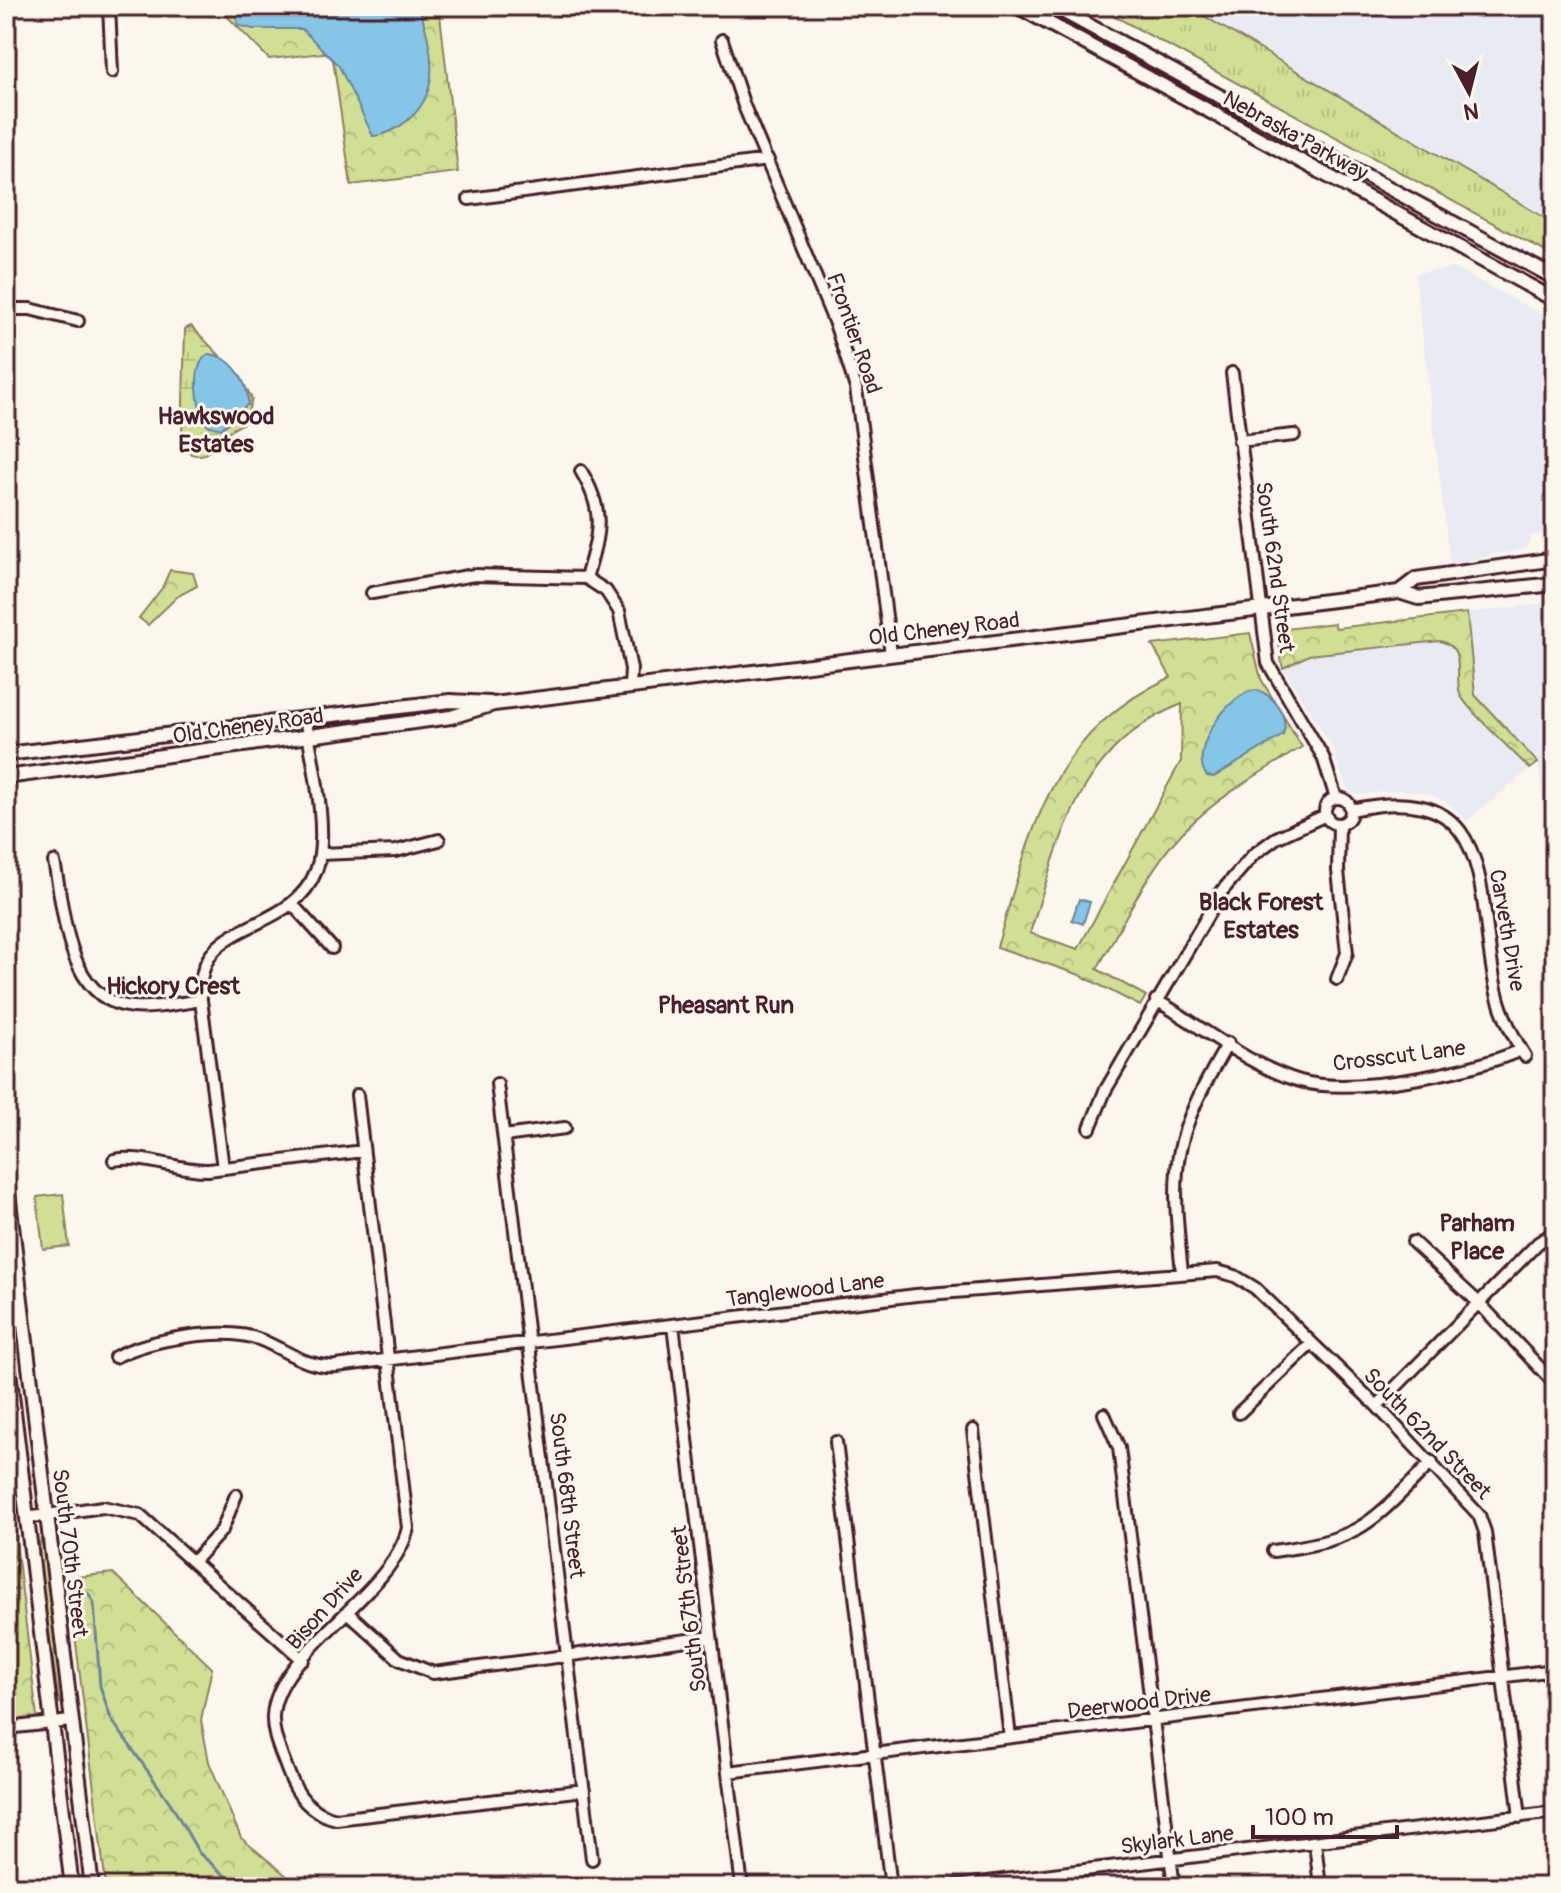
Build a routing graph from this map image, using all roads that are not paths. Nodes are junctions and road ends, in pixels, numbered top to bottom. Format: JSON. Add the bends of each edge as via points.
{"nodes":[{"id":1,"x":109,"y":6,"type":"edge"},
{"id":2,"x":1017,"y":6,"type":"edge"},
{"id":3,"x":1053,"y":6,"type":"edge"},
{"id":4,"x":722,"y":40,"type":"dead end"},
{"id":5,"x":112,"y":72,"type":"dead end"},
{"id":6,"x":768,"y":160,"type":"junction"},
{"id":7,"x":469,"y":199,"type":"dead end"},
{"id":8,"x":1555,"y":278,"type":"edge"},
{"id":9,"x":1555,"y":300,"type":"edge"},
{"id":10,"x":6,"y":309,"type":"edge"},
{"id":11,"x":78,"y":321,"type":"dead end"},
{"id":12,"x":1232,"y":373,"type":"dead end"},
{"id":13,"x":1294,"y":435,"type":"dead end"},
{"id":14,"x":1239,"y":441,"type":"junction"},
{"id":15,"x":581,"y":471,"type":"dead end"},
{"id":16,"x":1555,"y":559,"type":"edge"},
{"id":17,"x":586,"y":578,"type":"junction"},
{"id":18,"x":1555,"y":584,"type":"edge"},
{"id":19,"x":1399,"y":592,"type":"junction"},
{"id":20,"x":372,"y":593,"type":"dead end"},
{"id":21,"x":1260,"y":609,"type":"junction"},
{"id":22,"x":891,"y":654,"type":"junction"},
{"id":23,"x":630,"y":687,"type":"junction"},
{"id":24,"x":494,"y":704,"type":"junction"},
{"id":25,"x":305,"y":718,"type":"junction"},
{"id":26,"x":308,"y":736,"type":"junction"},
{"id":27,"x":6,"y":754,"type":"edge"},
{"id":28,"x":6,"y":777,"type":"edge"},
{"id":29,"x":1336,"y":798,"type":"junction"},
{"id":30,"x":1351,"y":810,"type":"junction"},
{"id":31,"x":1326,"y":815,"type":"junction"},
{"id":32,"x":1339,"y":824,"type":"junction"},
{"id":33,"x":439,"y":840,"type":"dead end"},
{"id":34,"x":320,"y":854,"type":"junction"},
{"id":35,"x":54,"y":862,"type":"dead end"},
{"id":36,"x":292,"y":904,"type":"junction"},
{"id":37,"x":332,"y":948,"type":"dead end"},
{"id":38,"x":1337,"y":979,"type":"dead end"},
{"id":39,"x":201,"y":1000,"type":"junction"},
{"id":40,"x":1156,"y":1000,"type":"junction"},
{"id":41,"x":1228,"y":1043,"type":"junction"},
{"id":42,"x":1523,"y":1053,"type":"joint"},
{"id":43,"x":497,"y":1084,"type":"dead end"},
{"id":44,"x":357,"y":1095,"type":"dead end"},
{"id":45,"x":565,"y":1128,"type":"dead end"},
{"id":46,"x":1090,"y":1128,"type":"dead end"},
{"id":47,"x":504,"y":1136,"type":"junction"},
{"id":48,"x":363,"y":1151,"type":"junction"},
{"id":49,"x":114,"y":1160,"type":"dead end"},
{"id":50,"x":223,"y":1168,"type":"junction"},
{"id":51,"x":6,"y":1176,"type":"edge"},
{"id":52,"x":9,"y":1221,"type":"edge"},
{"id":53,"x":1555,"y":1232,"type":"edge"},
{"id":54,"x":1413,"y":1242,"type":"dead end"},
{"id":55,"x":1182,"y":1272,"type":"junction"},
{"id":56,"x":1228,"y":1273,"type":"joint"},
{"id":57,"x":1479,"y":1303,"type":"junction"},
{"id":58,"x":673,"y":1325,"type":"junction"},
{"id":59,"x":529,"y":1343,"type":"junction"},
{"id":60,"x":1311,"y":1344,"type":"junction"},
{"id":61,"x":6,"y":1346,"type":"edge"},
{"id":62,"x":115,"y":1357,"type":"dead end"},
{"id":63,"x":389,"y":1360,"type":"junction"},
{"id":64,"x":1555,"y":1384,"type":"edge"},
{"id":65,"x":1377,"y":1406,"type":"junction"},
{"id":66,"x":1239,"y":1413,"type":"dead end"},
{"id":67,"x":1104,"y":1414,"type":"dead end"},
{"id":68,"x":973,"y":1430,"type":"dead end"},
{"id":69,"x":836,"y":1442,"type":"dead end"},
{"id":70,"x":1432,"y":1462,"type":"junction"},
{"id":71,"x":236,"y":1495,"type":"dead end"},
{"id":72,"x":46,"y":1516,"type":"junction"},
{"id":73,"x":26,"y":1518,"type":"junction"},
{"id":74,"x":1273,"y":1551,"type":"dead end"},
{"id":75,"x":194,"y":1561,"type":"junction"},
{"id":76,"x":347,"y":1612,"type":"junction"},
{"id":77,"x":711,"y":1637,"type":"junction"},
{"id":78,"x":568,"y":1656,"type":"junction"},
{"id":79,"x":303,"y":1660,"type":"junction"},
{"id":80,"x":1555,"y":1670,"type":"edge"},
{"id":81,"x":1503,"y":1677,"type":"junction"},
{"id":82,"x":1154,"y":1720,"type":"junction"},
{"id":83,"x":71,"y":1721,"type":"junction"},
{"id":84,"x":52,"y":1723,"type":"junction"},
{"id":85,"x":6,"y":1728,"type":"edge"},
{"id":86,"x":1010,"y":1737,"type":"junction"},
{"id":87,"x":873,"y":1754,"type":"junction"},
{"id":88,"x":728,"y":1772,"type":"junction"},
{"id":89,"x":584,"y":1790,"type":"junction"},
{"id":90,"x":1555,"y":1812,"type":"edge"},
{"id":91,"x":1520,"y":1817,"type":"junction"},
{"id":92,"x":1315,"y":1842,"type":"junction"},
{"id":93,"x":592,"y":1859,"type":"dead end"},
{"id":94,"x":1171,"y":1860,"type":"junction"},
{"id":95,"x":1032,"y":1882,"type":"edge"},
{"id":96,"x":72,"y":1887,"type":"edge"},
{"id":97,"x":92,"y":1887,"type":"edge"},
{"id":98,"x":742,"y":1887,"type":"edge"},
{"id":99,"x":891,"y":1887,"type":"edge"},
{"id":100,"x":947,"y":1887,"type":"edge"},
{"id":101,"x":1174,"y":1887,"type":"edge"},
{"id":102,"x":1320,"y":1887,"type":"edge"}],
"edges":[{"from":1,"to":5,"type":"street"},
{"from":2,"to":9,"type":"main road","name":"Nebraska Parkway"},
{"from":3,"to":8,"type":"main road","name":"Nebraska Parkway"},
{"from":4,"to":6,"type":"street","name":"Frontier Road"},
{"from":6,"to":7,"type":"street"},
{"from":6,"to":22,"type":"street","name":"Frontier Road","via":[[856,388]]},
{"from":10,"to":11,"type":"street"},
{"from":12,"to":14,"type":"street","name":"South 62nd Street"},
{"from":13,"to":14,"type":"street"},
{"from":14,"to":21,"type":"street","name":"South 62nd Street"},
{"from":15,"to":17,"type":"street","via":[[595,493],[600,516]]},
{"from":16,"to":19,"type":"main road","name":"Old Cheney Road","via":[[1416,579]]},
{"from":17,"to":20,"type":"street","via":[[474,575]]},
{"from":17,"to":23,"type":"street","via":[[606,591],[619,611]]},
{"from":18,"to":19,"type":"main road","name":"Old Cheney Road","via":[[1418,598]]},
{"from":19,"to":21,"type":"main road","name":"Old Cheney Road"},
{"from":21,"to":22,"type":"main road","name":"Old Cheney Road"},
{"from":21,"to":29,"type":"street","name":"South 62nd Street","via":[[1272,674],[1323,757]]},
{"from":22,"to":23,"type":"main road","name":"Old Cheney Road"},
{"from":23,"to":24,"type":"main road","name":"Old Cheney Road"},
{"from":24,"to":25,"type":"main road","name":"Old Cheney Road","via":[[450,701]]},
{"from":24,"to":26,"type":"main road","name":"Old Cheney Road","via":[[451,717]]},
{"from":25,"to":26,"type":"street"},
{"from":25,"to":27,"type":"main road","name":"Old Cheney Road"},
{"from":26,"to":28,"type":"main road","name":"Old Cheney Road"},
{"from":26,"to":34,"type":"street"},
{"from":29,"to":30,"type":"street","via":[[1348,802]]},
{"from":29,"to":31,"type":"street","via":[[1328,803]]},
{"from":30,"to":32,"type":"street","via":[[1347,821]]},
{"from":30,"to":42,"type":"street","name":"Carveth Drive","via":[[1425,805],[1457,829],[1483,881],[1495,987]]},
{"from":31,"to":32,"type":"street"},
{"from":31,"to":40,"type":"street","via":[[1276,838],[1238,871]]},
{"from":32,"to":38,"type":"street","via":[[1347,953]]},
{"from":33,"to":34,"type":"street","via":[[396,851]]},
{"from":34,"to":36,"type":"street","via":[[314,876]]},
{"from":35,"to":39,"type":"street","via":[[76,963],[90,986],[108,1000],[132,1007]]},
{"from":36,"to":37,"type":"street"},
{"from":36,"to":39,"type":"street","via":[[211,952],[201,973]]},
{"from":39,"to":50,"type":"street"},
{"from":40,"to":41,"type":"street","name":"Crosscut Lane"},
{"from":40,"to":46,"type":"street"},
{"from":41,"to":42,"type":"street","name":"Crosscut Lane","via":[[1297,1080],[1341,1085],[1448,1073]]},
{"from":41,"to":55,"type":"street","via":[[1194,1102],[1179,1142],[1174,1178]]},
{"from":43,"to":47,"type":"street","name":"South 68th Street"},
{"from":44,"to":48,"type":"street","name":"Bison Drive"},
{"from":45,"to":47,"type":"street"},
{"from":47,"to":59,"type":"street","name":"South 68th Street"},
{"from":48,"to":50,"type":"street"},
{"from":48,"to":63,"type":"street","name":"Bison Drive"},
{"from":49,"to":50,"type":"street","via":[[140,1159],[185,1170]]},
{"from":51,"to":52,"type":"main road","name":"South 70th Street"},
{"from":52,"to":72,"type":"main road","name":"South 70th Street"},
{"from":53,"to":57,"type":"street"},
{"from":54,"to":57,"type":"street"},
{"from":55,"to":56,"type":"street","name":"Tanglewood Lane"},
{"from":55,"to":58,"type":"street","name":"Tanglewood Lane","via":[[916,1295]]},
{"from":56,"to":60,"type":"street","name":"South 62nd Street","via":[[1255,1288]]},
{"from":57,"to":64,"type":"street"},
{"from":57,"to":65,"type":"street"},
{"from":58,"to":59,"type":"street","name":"Tanglewood Lane"},
{"from":58,"to":77,"type":"street","name":"South 67th Street"},
{"from":59,"to":63,"type":"street","name":"Tanglewood Lane"},
{"from":59,"to":78,"type":"street","name":"South 68th Street"},
{"from":60,"to":65,"type":"street","name":"South 62nd Street"},
{"from":60,"to":66,"type":"street"},
{"from":61,"to":73,"type":"main road","name":"South 70th Street"},
{"from":62,"to":63,"type":"street","name":"Tanglewood Lane","via":[[151,1342],[239,1334],[311,1365]]},
{"from":63,"to":76,"type":"street","name":"Bison Drive","via":[[408,1528],[394,1560]]},
{"from":65,"to":70,"type":"street","name":"South 62nd Street"},
{"from":67,"to":82,"type":"street","via":[[1119,1448]]},
{"from":68,"to":86,"type":"street"},
{"from":69,"to":87,"type":"street"},
{"from":70,"to":74,"type":"street","via":[[1362,1529],[1332,1542]]},
{"from":70,"to":81,"type":"street","name":"South 62nd Street","via":[[1483,1524]]},
{"from":71,"to":75,"type":"street","via":[[222,1530]]},
{"from":72,"to":73,"type":"street"},
{"from":72,"to":75,"type":"street","via":[[103,1507],[129,1510]]},
{"from":72,"to":83,"type":"main road","name":"South 70th Street"},
{"from":73,"to":84,"type":"main road","name":"South 70th Street"},
{"from":75,"to":79,"type":"street"},
{"from":76,"to":78,"type":"street","via":[[399,1659],[420,1670],[445,1673]]},
{"from":76,"to":79,"type":"street","name":"Bison Drive"},
{"from":77,"to":78,"type":"street"},
{"from":77,"to":88,"type":"street","name":"South 67th Street"},
{"from":78,"to":89,"type":"street","name":"South 68th Street"},
{"from":79,"to":89,"type":"street","name":"Bison Drive","via":[[279,1691],[273,1725],[293,1786],[307,1805],[325,1816],[348,1820]]},
{"from":80,"to":81,"type":"street","name":"Deerwood Drive"},
{"from":81,"to":82,"type":"street","name":"Deerwood Drive"},
{"from":81,"to":91,"type":"street","name":"South 62nd Street"},
{"from":82,"to":86,"type":"street","name":"Deerwood Drive"},
{"from":82,"to":94,"type":"street"},
{"from":83,"to":84,"type":"street"},
{"from":83,"to":97,"type":"main road","name":"South 70th Street"},
{"from":84,"to":85,"type":"street"},
{"from":84,"to":96,"type":"main road","name":"South 70th Street"},
{"from":86,"to":87,"type":"street","name":"Deerwood Drive"},
{"from":87,"to":88,"type":"street","name":"Deerwood Drive"},
{"from":87,"to":99,"type":"street"},
{"from":88,"to":98,"type":"street","name":"South 67th Street"},
{"from":89,"to":93,"type":"street","name":"South 68th Street"},
{"from":90,"to":91,"type":"street","name":"Skylark Lane"},
{"from":91,"to":92,"type":"street","name":"Skylark Lane"},
{"from":92,"to":94,"type":"street","name":"Skylark Lane"},
{"from":92,"to":102,"type":"street"},
{"from":94,"to":95,"type":"street","name":"Skylark Lane"},
{"from":94,"to":101,"type":"street"},
{"from":95,"to":100,"type":"street","name":"Skylark Lane"}]}
